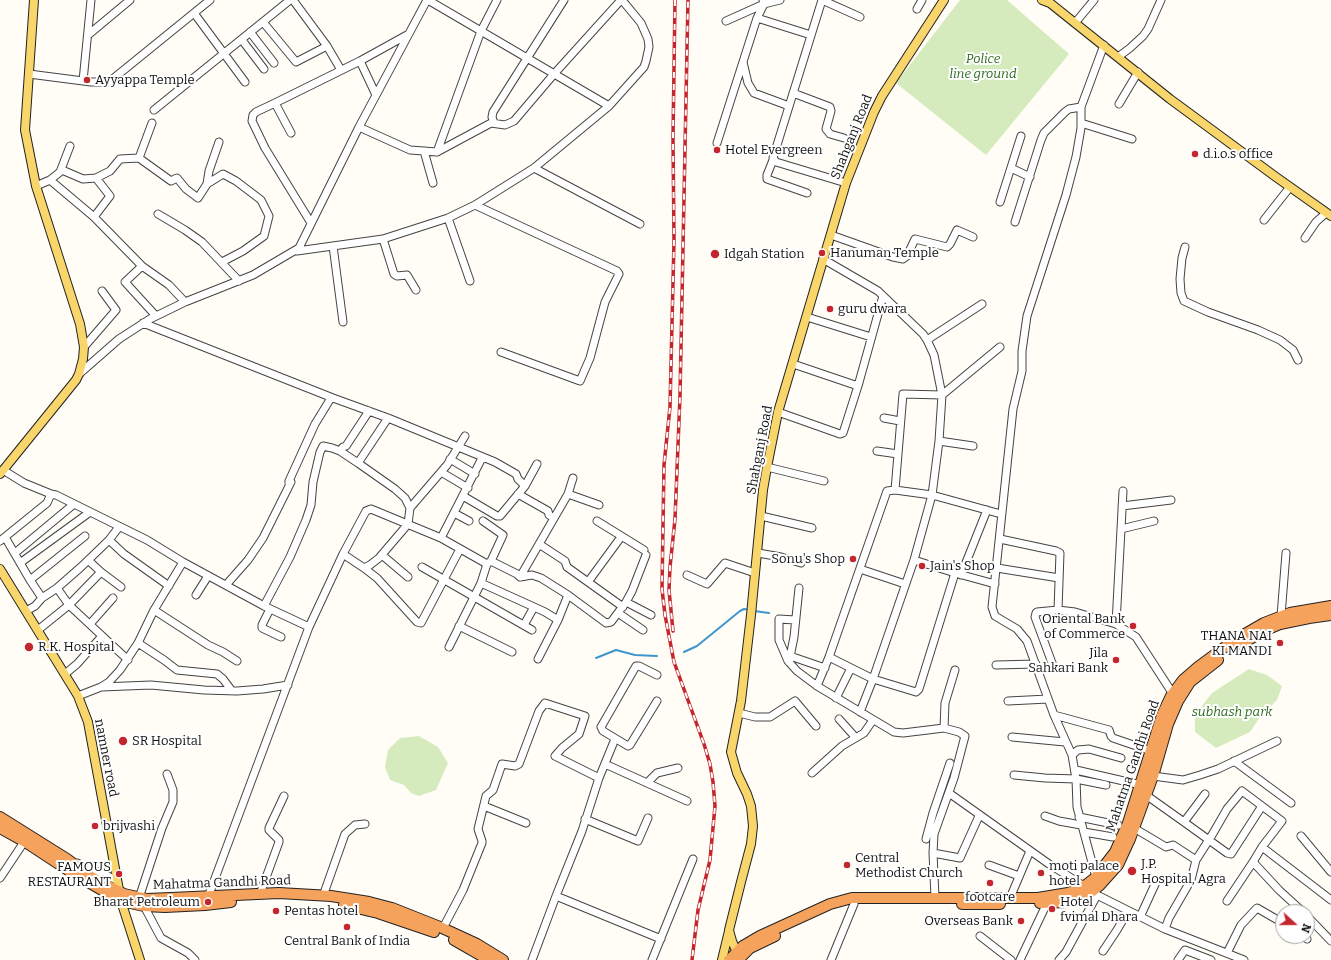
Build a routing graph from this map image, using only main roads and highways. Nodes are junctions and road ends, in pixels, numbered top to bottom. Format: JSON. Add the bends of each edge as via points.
{"nodes":[{"id":1,"x":34,"y":0,"type":"edge"},
{"id":2,"x":944,"y":0,"type":"edge"},
{"id":3,"x":1046,"y":1,"type":"edge"},
{"id":4,"x":1328,"y":214,"type":"edge"},
{"id":5,"x":1,"y":472,"type":"edge"},
{"id":6,"x":0,"y":569,"type":"edge"},
{"id":7,"x":1331,"y":600,"type":"edge"},
{"id":8,"x":1327,"y":607,"type":"edge"},
{"id":9,"x":1331,"y":615,"type":"edge"},
{"id":10,"x":0,"y":817,"type":"edge"},
{"id":11,"x":0,"y":828,"type":"edge"},
{"id":12,"x":1091,"y":891,"type":"junction"},
{"id":13,"x":120,"y":896,"type":"junction"},
{"id":14,"x":142,"y":902,"type":"junction"},
{"id":15,"x":729,"y":930,"type":"junction"},
{"id":16,"x":748,"y":942,"type":"junction"},
{"id":17,"x":738,"y":956,"type":"edge"},
{"id":18,"x":140,"y":960,"type":"edge"},
{"id":19,"x":489,"y":960,"type":"edge"},
{"id":20,"x":503,"y":960,"type":"edge"},
{"id":21,"x":722,"y":960,"type":"edge"},
{"id":22,"x":729,"y":960,"type":"edge"}],
"edges":[{"from":1,"to":5,"type":"main road","via":[[25,130],[36,186],[80,324],[84,347],[76,380]]},
{"from":2,"to":15,"type":"main road","name":"Shahganj Road","via":[[874,112],[846,183],[778,412],[766,467],[751,615],[731,752],[751,806],[753,826],[751,844]]},
{"from":3,"to":4,"type":"main road","via":[[1170,99]]},
{"from":6,"to":13,"type":"main road","name":"namner road","via":[[78,696],[88,722]]},
{"from":7,"to":8,"type":"highway"},
{"from":8,"to":12,"type":"highway","name":"Mahatma Gandhi Road","via":[[1290,612],[1258,626],[1233,641],[1183,680],[1162,715],[1128,823],[1115,852],[1096,877]]},
{"from":9,"to":12,"type":"highway","name":"Mahatma Gandhi Road","via":[[1287,622],[1266,630],[1241,643],[1190,682],[1178,700],[1168,724],[1153,776],[1118,864],[1100,885]]},
{"from":10,"to":13,"type":"highway","name":"Mahatma Gandhi Road"},
{"from":11,"to":13,"type":"highway","name":"Mahatma Gandhi Road","via":[[77,876]]},
{"from":12,"to":16,"type":"highway","name":"Mahatma Gandhi Road","via":[[1038,898],[848,899],[830,904]]},
{"from":12,"to":17,"type":"highway","name":"Mahatma Gandhi Road","via":[[1067,902],[977,905],[854,904],[826,912],[792,927]]},
{"from":13,"to":14,"type":"highway","name":"Mahatma Gandhi Road"},
{"from":13,"to":18,"type":"main road","name":"namner road"},
{"from":14,"to":19,"type":"highway","name":"Mahatma Gandhi Road","via":[[165,907],[275,899],[322,901],[352,906],[440,934]]},
{"from":14,"to":20,"type":"highway","name":"Mahatma Gandhi Road","via":[[155,899],[278,893],[370,902],[443,928]]},
{"from":15,"to":16,"type":"main road","via":[[735,940],[740,943]]},
{"from":15,"to":17,"type":"main road"},
{"from":15,"to":21,"type":"main road","name":"Shahganj Road"},
{"from":16,"to":17,"type":"highway","name":"Mahatma Gandhi Road"},
{"from":17,"to":22,"type":"highway","name":"Mahatma Gandhi Road"}]}
